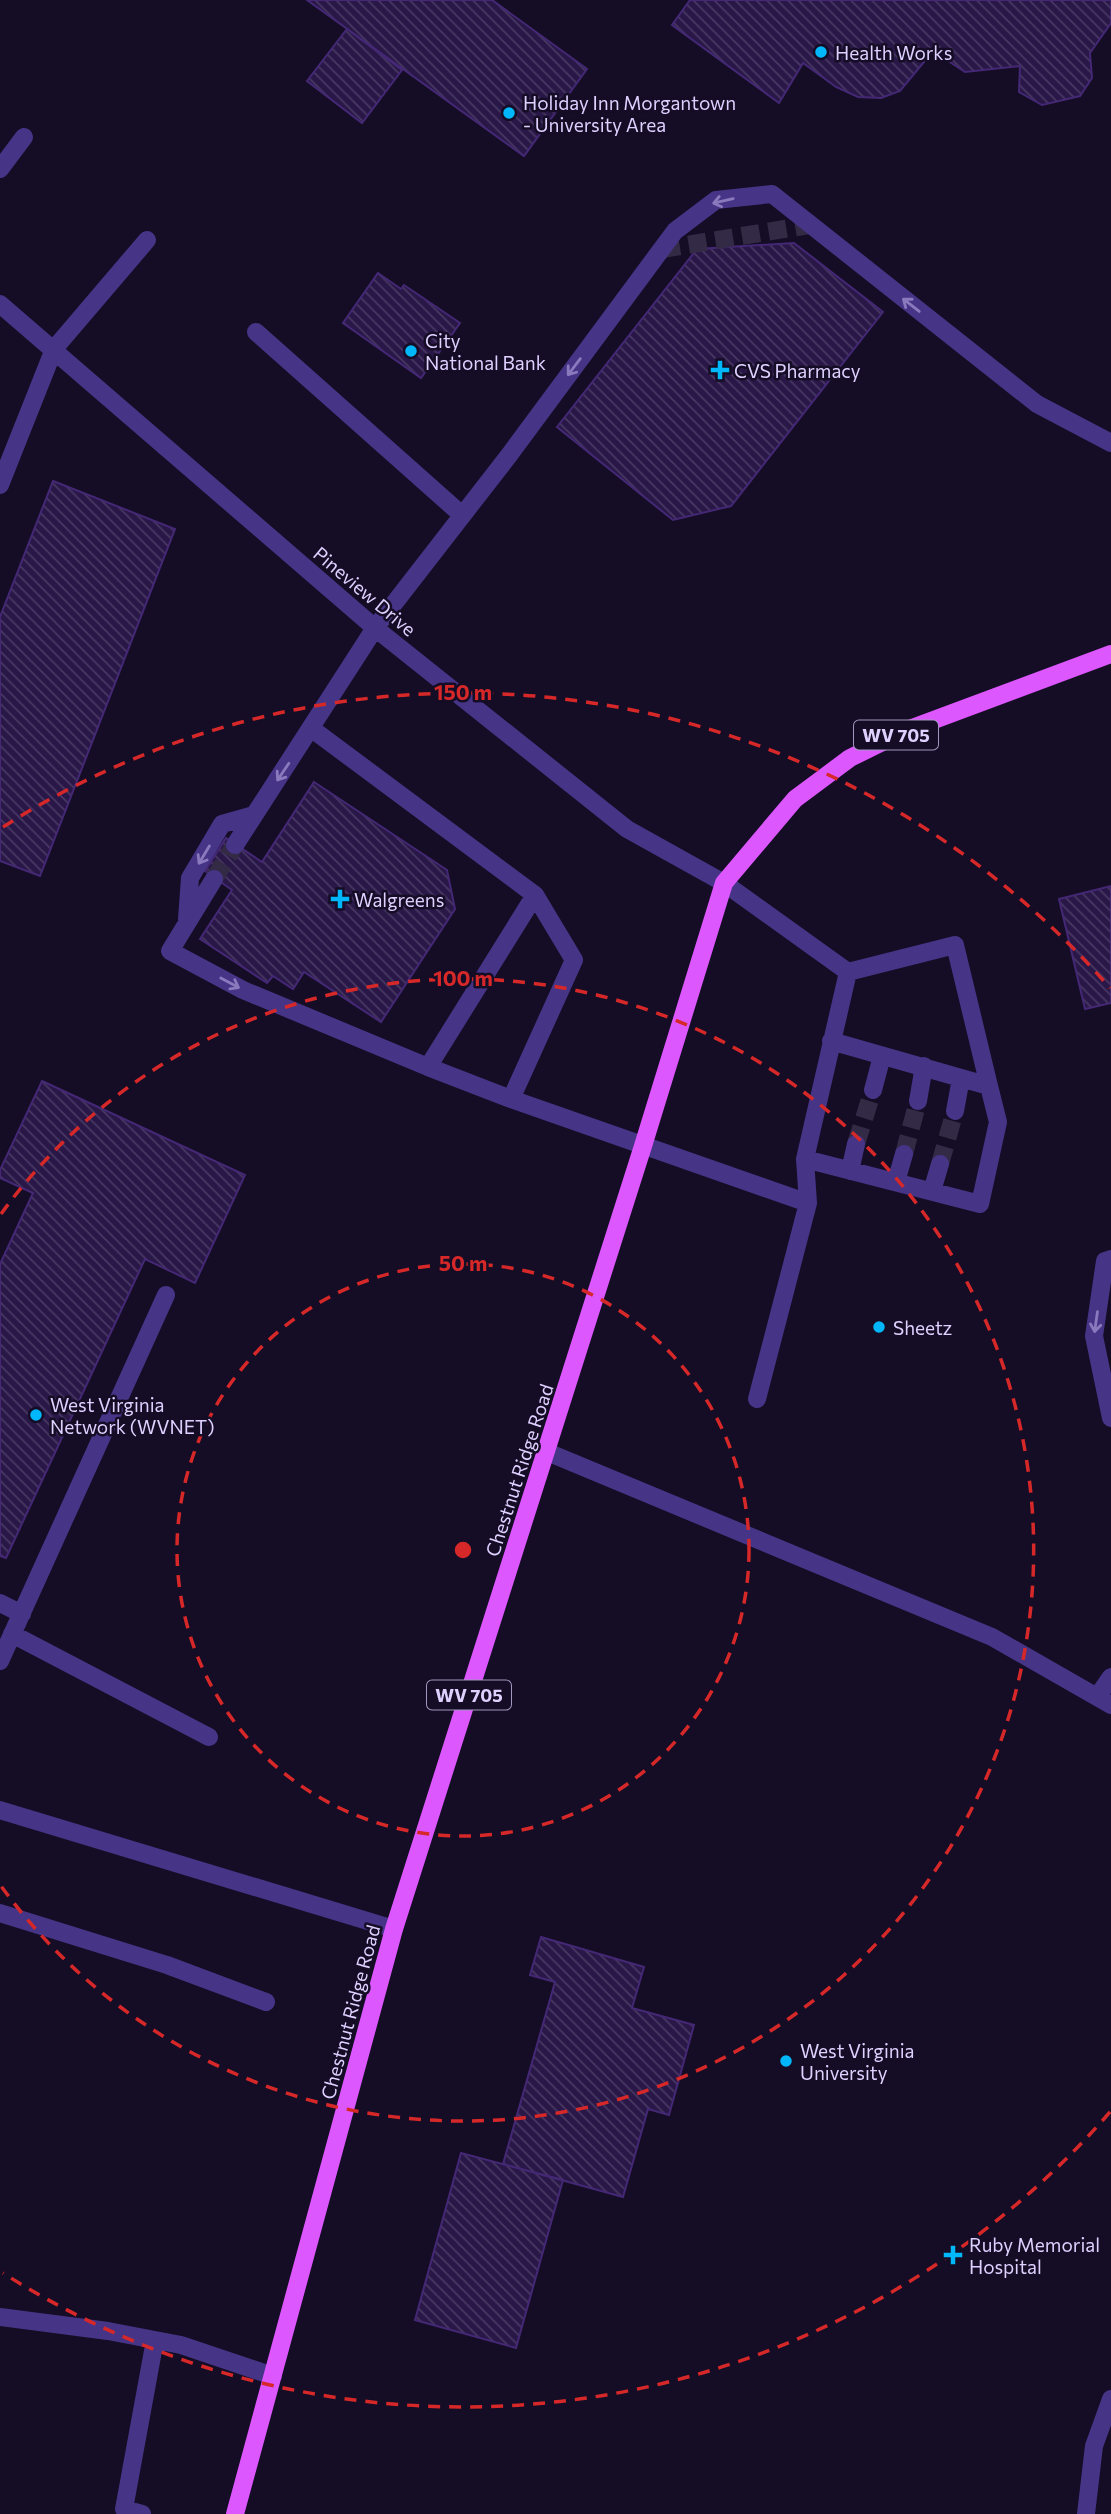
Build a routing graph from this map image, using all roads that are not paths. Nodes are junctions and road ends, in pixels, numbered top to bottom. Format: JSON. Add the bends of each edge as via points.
{"nodes":[{"id":1,"x":24,"y":137,"type":"dead end"},
{"id":2,"x":0,"y":169,"type":"edge"},
{"id":3,"x":147,"y":240,"type":"dead end"},
{"id":4,"x":0,"y":304,"type":"edge"},
{"id":5,"x":256,"y":332,"type":"dead end"},
{"id":6,"x":54,"y":349,"type":"junction"},
{"id":7,"x":1111,"y":443,"type":"edge"},
{"id":8,"x":0,"y":485,"type":"edge"},
{"id":9,"x":462,"y":515,"type":"junction"},
{"id":10,"x":375,"y":628,"type":"junction"},
{"id":11,"x":1111,"y":654,"type":"edge"},
{"id":12,"x":312,"y":729,"type":"junction"},
{"id":13,"x":254,"y":815,"type":"junction"},
{"id":14,"x":235,"y":845,"type":"tunnel mouth"},
{"id":15,"x":214,"y":879,"type":"tunnel mouth"},
{"id":16,"x":724,"y":883,"type":"junction"},
{"id":17,"x":535,"y":895,"type":"junction"},
{"id":18,"x":187,"y":921,"type":"junction"},
{"id":19,"x":848,"y":972,"type":"junction"},
{"id":20,"x":831,"y":1041,"type":"junction"},
{"id":21,"x":882,"y":1055,"type":"junction"},
{"id":22,"x":924,"y":1066,"type":"junction"},
{"id":23,"x":428,"y":1067,"type":"junction"},
{"id":24,"x":961,"y":1078,"type":"junction"},
{"id":25,"x":989,"y":1086,"type":"junction"},
{"id":26,"x":873,"y":1090,"type":"tunnel mouth"},
{"id":27,"x":511,"y":1099,"type":"junction"},
{"id":28,"x":918,"y":1101,"type":"tunnel mouth"},
{"id":29,"x":955,"y":1111,"type":"tunnel mouth"},
{"id":30,"x":856,"y":1144,"type":"tunnel mouth"},
{"id":31,"x":643,"y":1146,"type":"junction"},
{"id":32,"x":904,"y":1154,"type":"tunnel mouth"},
{"id":33,"x":805,"y":1159,"type":"junction"},
{"id":34,"x":940,"y":1164,"type":"tunnel mouth"},
{"id":35,"x":850,"y":1171,"type":"junction"},
{"id":36,"x":896,"y":1182,"type":"junction"},
{"id":37,"x":932,"y":1191,"type":"junction"},
{"id":38,"x":808,"y":1203,"type":"junction"},
{"id":39,"x":1111,"y":1259,"type":"edge"},
{"id":40,"x":166,"y":1295,"type":"dead end"},
{"id":41,"x":757,"y":1399,"type":"dead end"},
{"id":42,"x":1111,"y":1419,"type":"edge"},
{"id":43,"x":547,"y":1452,"type":"junction"},
{"id":44,"x":0,"y":1603,"type":"edge"},
{"id":45,"x":22,"y":1614,"type":"junction"},
{"id":46,"x":12,"y":1634,"type":"junction"},
{"id":47,"x":0,"y":1661,"type":"edge"},
{"id":48,"x":1111,"y":1677,"type":"edge"},
{"id":49,"x":1104,"y":1701,"type":"edge"},
{"id":50,"x":209,"y":1737,"type":"dead end"},
{"id":51,"x":0,"y":1810,"type":"edge"},
{"id":52,"x":0,"y":1913,"type":"edge"},
{"id":53,"x":394,"y":1929,"type":"junction"},
{"id":54,"x":266,"y":2002,"type":"dead end"},
{"id":55,"x":0,"y":2317,"type":"edge"},
{"id":56,"x":155,"y":2340,"type":"junction"},
{"id":57,"x":273,"y":2376,"type":"junction"},
{"id":58,"x":1111,"y":2399,"type":"edge"},
{"id":59,"x":142,"y":2514,"type":"edge"},
{"id":60,"x":235,"y":2514,"type":"edge"},
{"id":61,"x":1086,"y":2514,"type":"edge"}],
"edges":[{"from":1,"to":2,"type":"street"},
{"from":3,"to":6,"type":"street"},
{"from":4,"to":6,"type":"street","name":"Pineview Drive"},
{"from":5,"to":9,"type":"street"},
{"from":6,"to":8,"type":"street"},
{"from":6,"to":10,"type":"street","name":"Pineview Drive"},
{"from":7,"to":9,"type":"street","one_way":true,"via":[[1037,404],[772,194],[716,200],[675,231]]},
{"from":9,"to":10,"type":"street"},
{"from":10,"to":12,"type":"street"},
{"from":10,"to":16,"type":"street","name":"Pineview Drive","via":[[627,829]]},
{"from":11,"to":16,"type":"main road","name":"Chestnut Ridge Road","number":"WV 705","via":[[907,730],[849,758],[796,799]]},
{"from":12,"to":13,"type":"street","one_way":true},
{"from":12,"to":17,"type":"street"},
{"from":13,"to":14,"type":"street"},
{"from":13,"to":18,"type":"street","one_way":true,"via":[[222,824],[190,878]]},
{"from":15,"to":18,"type":"street"},
{"from":16,"to":19,"type":"street","name":"Pineview Drive"},
{"from":16,"to":31,"type":"main road","name":"Chestnut Ridge Road","number":"WV 705"},
{"from":17,"to":23,"type":"street"},
{"from":17,"to":27,"type":"street","via":[[574,961]]},
{"from":18,"to":23,"type":"street","one_way":true,"via":[[170,951],[243,990]]},
{"from":19,"to":20,"type":"street"},
{"from":19,"to":25,"type":"street","via":[[955,945]]},
{"from":20,"to":21,"type":"street"},
{"from":20,"to":33,"type":"street"},
{"from":21,"to":22,"type":"street"},
{"from":21,"to":26,"type":"street"},
{"from":22,"to":24,"type":"street"},
{"from":22,"to":28,"type":"street"},
{"from":23,"to":27,"type":"street"},
{"from":24,"to":25,"type":"street"},
{"from":24,"to":29,"type":"street"},
{"from":25,"to":37,"type":"street","via":[[998,1122],[980,1204]]},
{"from":27,"to":31,"type":"street"},
{"from":30,"to":35,"type":"street"},
{"from":31,"to":38,"type":"street"},
{"from":31,"to":43,"type":"main road","name":"Chestnut Ridge Road","number":"WV 705"},
{"from":32,"to":36,"type":"street"},
{"from":33,"to":35,"type":"street"},
{"from":33,"to":38,"type":"street"},
{"from":34,"to":37,"type":"street"},
{"from":35,"to":36,"type":"street"},
{"from":36,"to":37,"type":"street"},
{"from":38,"to":41,"type":"street"},
{"from":39,"to":42,"type":"street","one_way":true,"via":[[1105,1261],[1094,1336]]},
{"from":40,"to":45,"type":"street"},
{"from":43,"to":49,"type":"street","via":[[992,1637]]},
{"from":43,"to":53,"type":"main road","name":"Chestnut Ridge Road","number":"WV 705"},
{"from":44,"to":45,"type":"street"},
{"from":45,"to":46,"type":"street"},
{"from":46,"to":47,"type":"street"},
{"from":46,"to":50,"type":"street"},
{"from":48,"to":49,"type":"street"},
{"from":51,"to":53,"type":"street"},
{"from":52,"to":54,"type":"street","via":[[167,1965]]},
{"from":53,"to":57,"type":"main road","name":"Chestnut Ridge Road","number":"WV 705"},
{"from":55,"to":56,"type":"street"},
{"from":56,"to":57,"type":"street"},
{"from":56,"to":59,"type":"street","via":[[124,2509]]},
{"from":57,"to":60,"type":"main road","name":"Chestnut Ridge Road","number":"WV 705"},
{"from":58,"to":61,"type":"street","via":[[1094,2446]]}]}
